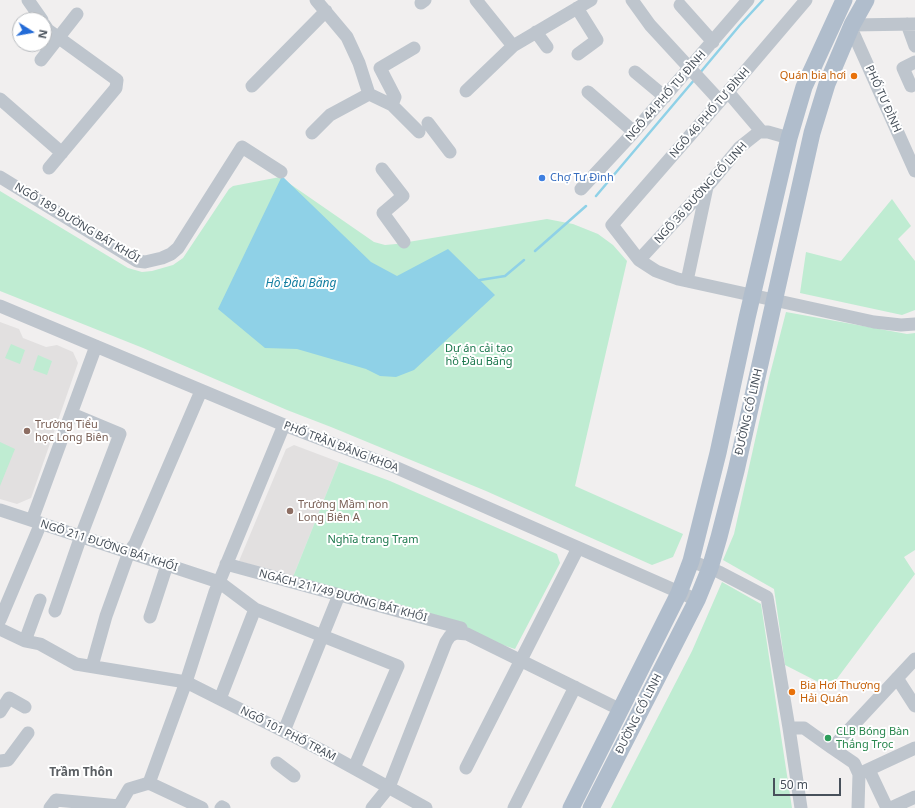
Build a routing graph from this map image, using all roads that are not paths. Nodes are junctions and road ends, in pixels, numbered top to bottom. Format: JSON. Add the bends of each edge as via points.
{"nodes":[{"id":1,"x":28,"y":0,"type":"edge"},
{"id":2,"x":316,"y":0,"type":"edge"},
{"id":3,"x":476,"y":0,"type":"edge"},
{"id":4,"x":591,"y":0,"type":"edge"},
{"id":5,"x":632,"y":0,"type":"edge"},
{"id":6,"x":748,"y":0,"type":"edge"},
{"id":7,"x":806,"y":0,"type":"edge"},
{"id":8,"x":844,"y":0,"type":"edge"},
{"id":9,"x":866,"y":0,"type":"edge"},
{"id":10,"x":680,"y":5,"type":"dead end"},
{"id":11,"x":577,"y":8,"type":"junction"},
{"id":12,"x":326,"y":11,"type":"junction"},
{"id":13,"x":36,"y":12,"type":"edge"},
{"id":14,"x":77,"y":14,"type":"dead end"},
{"id":15,"x":911,"y":24,"type":"edge"},
{"id":16,"x":851,"y":27,"type":"junction"},
{"id":17,"x":536,"y":32,"type":"junction"},
{"id":18,"x":52,"y":33,"type":"edge"},
{"id":19,"x":59,"y":38,"type":"junction"},
{"id":20,"x":713,"y":42,"type":"junction"},
{"id":21,"x":513,"y":46,"type":"junction"},
{"id":22,"x":915,"y":46,"type":"edge"},
{"id":23,"x":547,"y":47,"type":"dead end"},
{"id":24,"x":414,"y":48,"type":"dead end"},
{"id":25,"x":578,"y":54,"type":"dead end"},
{"id":26,"x":41,"y":60,"type":"dead end"},
{"id":27,"x":915,"y":62,"type":"edge"},
{"id":28,"x":635,"y":72,"type":"dead end"},
{"id":29,"x":695,"y":74,"type":"junction"},
{"id":30,"x":252,"y":86,"type":"dead end"},
{"id":31,"x":911,"y":86,"type":"dead end"},
{"id":32,"x":466,"y":91,"type":"dead end"},
{"id":33,"x":588,"y":92,"type":"dead end"},
{"id":34,"x":369,"y":94,"type":"junction"},
{"id":35,"x":665,"y":97,"type":"junction"},
{"id":36,"x":724,"y":97,"type":"junction"},
{"id":37,"x":0,"y":99,"type":"edge"},
{"id":38,"x":392,"y":106,"type":"junction"},
{"id":39,"x":634,"y":132,"type":"junction"},
{"id":40,"x":762,"y":132,"type":"junction"},
{"id":41,"x":312,"y":133,"type":"dead end"},
{"id":42,"x":789,"y":138,"type":"junction"},
{"id":43,"x":450,"y":152,"type":"dead end"},
{"id":44,"x":911,"y":152,"type":"edge"},
{"id":45,"x":62,"y":153,"type":"junction"},
{"id":46,"x":49,"y":168,"type":"dead end"},
{"id":47,"x":382,"y":169,"type":"dead end"},
{"id":48,"x":915,"y":171,"type":"edge"},
{"id":49,"x":281,"y":172,"type":"dead end"},
{"id":50,"x":0,"y":177,"type":"edge"},
{"id":51,"x":708,"y":185,"type":"junction"},
{"id":52,"x":581,"y":189,"type":"dead end"},
{"id":53,"x":404,"y":242,"type":"dead end"},
{"id":54,"x":639,"y":260,"type":"junction"},
{"id":55,"x":687,"y":281,"type":"junction"},
{"id":56,"x":752,"y":296,"type":"junction"},
{"id":57,"x":774,"y":301,"type":"junction"},
{"id":58,"x":0,"y":306,"type":"edge"},
{"id":59,"x":915,"y":324,"type":"edge"},
{"id":60,"x":96,"y":346,"type":"junction"},
{"id":61,"x":201,"y":390,"type":"junction"},
{"id":62,"x":72,"y":414,"type":"junction"},
{"id":63,"x":284,"y":425,"type":"junction"},
{"id":64,"x":0,"y":510,"type":"edge"},
{"id":65,"x":36,"y":522,"type":"junction"},
{"id":66,"x":81,"y":536,"type":"junction"},
{"id":67,"x":578,"y":548,"type":"junction"},
{"id":68,"x":129,"y":552,"type":"junction"},
{"id":69,"x":691,"y":561,"type":"junction"},
{"id":70,"x":226,"y":564,"type":"junction"},
{"id":71,"x":167,"y":565,"type":"junction"},
{"id":72,"x":710,"y":568,"type":"junction"},
{"id":73,"x":219,"y":582,"type":"junction"},
{"id":74,"x":680,"y":593,"type":"junction"},
{"id":75,"x":339,"y":595,"type":"junction"},
{"id":76,"x":40,"y":600,"type":"dead end"},
{"id":77,"x":697,"y":600,"type":"junction"},
{"id":78,"x":255,"y":609,"type":"junction"},
{"id":79,"x":55,"y":611,"type":"dead end"},
{"id":80,"x":1,"y":616,"type":"edge"},
{"id":81,"x":150,"y":617,"type":"dead end"},
{"id":82,"x":461,"y":628,"type":"dead end"},
{"id":83,"x":0,"y":629,"type":"edge"},
{"id":84,"x":323,"y":636,"type":"junction"},
{"id":85,"x":24,"y":641,"type":"junction"},
{"id":86,"x":521,"y":660,"type":"junction"},
{"id":87,"x":915,"y":660,"type":"edge"},
{"id":88,"x":92,"y":666,"type":"junction"},
{"id":89,"x":897,"y":678,"type":"junction"},
{"id":90,"x":186,"y":682,"type":"junction"},
{"id":91,"x":575,"y":688,"type":"junction"},
{"id":92,"x":4,"y":695,"type":"edge"},
{"id":93,"x":220,"y":699,"type":"junction"},
{"id":94,"x":915,"y":706,"type":"edge"},
{"id":95,"x":25,"y":707,"type":"dead end"},
{"id":96,"x":621,"y":710,"type":"junction"},
{"id":97,"x":0,"y":712,"type":"edge"},
{"id":98,"x":789,"y":728,"type":"junction"},
{"id":99,"x":284,"y":731,"type":"junction"},
{"id":100,"x":28,"y":733,"type":"dead end"},
{"id":101,"x":832,"y":748,"type":"junction"},
{"id":102,"x":915,"y":748,"type":"edge"},
{"id":103,"x":0,"y":761,"type":"edge"},
{"id":104,"x":277,"y":763,"type":"dead end"},
{"id":105,"x":354,"y":768,"type":"junction"},
{"id":106,"x":466,"y":768,"type":"dead end"},
{"id":107,"x":864,"y":772,"type":"junction"},
{"id":108,"x":294,"y":776,"type":"dead end"},
{"id":109,"x":149,"y":783,"type":"junction"},
{"id":110,"x":389,"y":788,"type":"junction"},
{"id":111,"x":915,"y":797,"type":"edge"},
{"id":112,"x":50,"y":808,"type":"edge"},
{"id":113,"x":202,"y":808,"type":"edge"},
{"id":114,"x":221,"y":808,"type":"edge"},
{"id":115,"x":224,"y":808,"type":"edge"},
{"id":116,"x":372,"y":808,"type":"edge"},
{"id":117,"x":426,"y":808,"type":"edge"},
{"id":118,"x":514,"y":808,"type":"edge"},
{"id":119,"x":571,"y":808,"type":"edge"},
{"id":120,"x":591,"y":808,"type":"edge"},
{"id":121,"x":801,"y":808,"type":"edge"},
{"id":122,"x":858,"y":808,"type":"edge"},
{"id":123,"x":886,"y":808,"type":"edge"},
{"id":124,"x":891,"y":808,"type":"edge"}],
"edges":[{"from":1,"to":13,"type":"street"},
{"from":2,"to":12,"type":"street"},
{"from":3,"to":21,"type":"street"},
{"from":4,"to":11,"type":"street"},
{"from":5,"to":29,"type":"street","via":[[650,25]]},
{"from":6,"to":20,"type":"street","name":"NGÕ 44 PHỐ TƯ ĐÌNH"},
{"from":7,"to":36,"type":"street","name":"NGÕ 46 PHỐ TƯ ĐÌNH"},
{"from":8,"to":42,"type":"main road","name":"ĐƯỜNG CỔ LINH","via":[[804,87]]},
{"from":9,"to":16,"type":"main road","name":"ĐƯỜNG CỔ LINH"},
{"from":10,"to":20,"type":"street"},
{"from":11,"to":17,"type":"street"},
{"from":11,"to":25,"type":"street","via":[[596,40]]},
{"from":12,"to":30,"type":"street"},
{"from":12,"to":34,"type":"street","via":[[347,37]]},
{"from":14,"to":19,"type":"street"},
{"from":15,"to":16,"type":"street"},
{"from":15,"to":22,"type":"street"},
{"from":16,"to":44,"type":"street","name":"PHỐ TƯ ĐÌNH"},
{"from":16,"to":57,"type":"main road","name":"ĐƯỜNG CỔ LINH","via":[[827,84],[812,133]]},
{"from":17,"to":21,"type":"street"},
{"from":17,"to":23,"type":"street"},
{"from":18,"to":19,"type":"street"},
{"from":19,"to":26,"type":"street"},
{"from":19,"to":45,"type":"street","via":[[117,80],[116,88]]},
{"from":20,"to":29,"type":"street","name":"NGÕ 44 PHỐ TƯ ĐÌNH"},
{"from":21,"to":32,"type":"street"},
{"from":24,"to":38,"type":"street","via":[[380,68],[395,97]]},
{"from":27,"to":31,"type":"street","via":[[903,68]]},
{"from":28,"to":35,"type":"street"},
{"from":29,"to":35,"type":"street","name":"NGÕ 44 PHỐ TƯ ĐÌNH"},
{"from":29,"to":36,"type":"street"},
{"from":33,"to":39,"type":"street"},
{"from":34,"to":38,"type":"street"},
{"from":34,"to":41,"type":"street","via":[[330,115]]},
{"from":35,"to":39,"type":"street","name":"NGÕ 44 PHỐ TƯ ĐÌNH"},
{"from":36,"to":40,"type":"street"},
{"from":36,"to":54,"type":"street","name":"NGÕ 46 PHỐ TƯ ĐÌNH","via":[[612,224]]},
{"from":37,"to":45,"type":"street"},
{"from":38,"to":43,"type":"street","via":[[424,128]]},
{"from":39,"to":52,"type":"street","name":"NGÕ 44 PHỐ TƯ ĐÌNH"},
{"from":40,"to":42,"type":"street"},
{"from":40,"to":51,"type":"street","name":"NGÕ 36 ĐƯỜNG CỔ LINH","via":[[758,132],[740,147]]},
{"from":42,"to":56,"type":"main road","name":"ĐƯỜNG CỔ LINH"},
{"from":44,"to":48,"type":"street","name":"PHỐ TƯ ĐÌNH"},
{"from":45,"to":46,"type":"street"},
{"from":47,"to":53,"type":"street","via":[[403,196],[383,213]]},
{"from":49,"to":50,"type":"street","name":"NGÕ 189 ĐƯỜNG BÁT KHỐI","via":[[242,147],[178,248],[162,258],[145,262],[137,261]]},
{"from":51,"to":54,"type":"street","name":"NGÕ 36 ĐƯỜNG CỔ LINH"},
{"from":51,"to":55,"type":"street"},
{"from":54,"to":55,"type":"street","via":[[656,271]]},
{"from":55,"to":56,"type":"street"},
{"from":56,"to":57,"type":"street"},
{"from":56,"to":69,"type":"main road","name":"ĐƯỜNG CỔ LINH"},
{"from":57,"to":59,"type":"street","via":[[874,322]]},
{"from":57,"to":72,"type":"main road","name":"ĐƯỜNG CỔ LINH","via":[[736,471]]},
{"from":58,"to":60,"type":"street","name":"PHỐ TRẦN ĐĂNG KHOA"},
{"from":60,"to":61,"type":"street","name":"PHỐ TRẦN ĐĂNG KHOA"},
{"from":60,"to":62,"type":"street"},
{"from":61,"to":63,"type":"street","name":"PHỐ TRẦN ĐĂNG KHOA"},
{"from":61,"to":68,"type":"street","via":[[135,544]]},
{"from":62,"to":65,"type":"street"},
{"from":62,"to":66,"type":"street","via":[[120,434]]},
{"from":63,"to":67,"type":"street","name":"PHỐ TRẦN ĐĂNG KHOA","via":[[397,468]]},
{"from":63,"to":70,"type":"street"},
{"from":64,"to":65,"type":"street","name":"NGÕ 211 ĐƯỜNG BÁT KHỐI"},
{"from":65,"to":66,"type":"street","name":"NGÕ 211 ĐƯỜNG BÁT KHỐI"},
{"from":65,"to":80,"type":"street"},
{"from":66,"to":68,"type":"street","name":"NGÕ 211 ĐƯỜNG BÁT KHỐI"},
{"from":66,"to":79,"type":"street"},
{"from":67,"to":74,"type":"street","name":"PHỐ TRẦN ĐĂNG KHOA"},
{"from":67,"to":86,"type":"street"},
{"from":68,"to":71,"type":"street","name":"NGÕ 211 ĐƯỜNG BÁT KHỐI"},
{"from":68,"to":88,"type":"street","via":[[106,616]]},
{"from":69,"to":72,"type":"street"},
{"from":69,"to":74,"type":"main road","name":"ĐƯỜNG CỔ LINH"},
{"from":70,"to":73,"type":"street"},
{"from":70,"to":75,"type":"street","name":"NGÁCH 211/49 ĐƯỜNG BÁT KHỐI"},
{"from":71,"to":73,"type":"street","name":"NGÕ 211 ĐƯỜNG BÁT KHỐI"},
{"from":71,"to":81,"type":"street"},
{"from":72,"to":77,"type":"main road","name":"ĐƯỜNG CỔ LINH"},
{"from":72,"to":98,"type":"street","via":[[767,597]]},
{"from":73,"to":78,"type":"street","name":"NGÕ 211 ĐƯỜNG BÁT KHỐI"},
{"from":73,"to":90,"type":"street"},
{"from":74,"to":77,"type":"street","name":"PHỐ TRẦN ĐĂNG KHOA"},
{"from":74,"to":96,"type":"main road","name":"ĐƯỜNG CỔ LINH"},
{"from":75,"to":82,"type":"street","name":"NGÁCH 211/49 ĐƯỜNG BÁT KHỐI"},
{"from":75,"to":84,"type":"street"},
{"from":76,"to":85,"type":"street"},
{"from":77,"to":120,"type":"main road","name":"ĐƯỜNG CỔ LINH"},
{"from":78,"to":84,"type":"street","name":"NGÕ 211 ĐƯỜNG BÁT KHỐI"},
{"from":78,"to":93,"type":"street"},
{"from":83,"to":85,"type":"street","name":"NGÕ 101 PHỐ TRẠM"},
{"from":84,"to":99,"type":"street"},
{"from":84,"to":105,"type":"street","name":"NGÕ 211 ĐƯỜNG BÁT KHỐI","via":[[398,666]]},
{"from":85,"to":88,"type":"street","name":"NGÕ 101 PHỐ TRẠM","via":[[40,644],[76,664]]},
{"from":86,"to":91,"type":"street"},
{"from":86,"to":106,"type":"street"},
{"from":86,"to":110,"type":"street","via":[[467,634],[456,633],[450,636]]},
{"from":87,"to":89,"type":"street"},
{"from":88,"to":90,"type":"street","name":"NGÕ 101 PHỐ TRẠM"},
{"from":89,"to":94,"type":"street"},
{"from":89,"to":101,"type":"street"},
{"from":90,"to":93,"type":"street","name":"NGÕ 101 PHỐ TRẠM"},
{"from":90,"to":109,"type":"street"},
{"from":91,"to":96,"type":"street"},
{"from":91,"to":118,"type":"street"},
{"from":92,"to":95,"type":"street"},
{"from":92,"to":97,"type":"street"},
{"from":93,"to":99,"type":"street","name":"NGÕ 101 PHỐ TRẠM"},
{"from":96,"to":119,"type":"main road","name":"ĐƯỜNG CỔ LINH"},
{"from":98,"to":101,"type":"street","via":[[804,728]]},
{"from":98,"to":121,"type":"street"},
{"from":99,"to":105,"type":"street","name":"NGÕ 101 PHỐ TRẠM"},
{"from":100,"to":103,"type":"street","via":[[8,760]]},
{"from":101,"to":107,"type":"street"},
{"from":102,"to":107,"type":"street"},
{"from":104,"to":108,"type":"street"},
{"from":105,"to":110,"type":"street","name":"NGÕ 101 PHỐ TRẠM"},
{"from":107,"to":122,"type":"street"},
{"from":107,"to":123,"type":"street"},
{"from":109,"to":112,"type":"street","via":[[129,788],[119,806],[56,800]]},
{"from":109,"to":113,"type":"street"},
{"from":110,"to":116,"type":"street"},
{"from":110,"to":117,"type":"street","name":"NGÕ 101 PHỐ TRẠM"},
{"from":111,"to":124,"type":"street"},
{"from":114,"to":115,"type":"street"}]}
